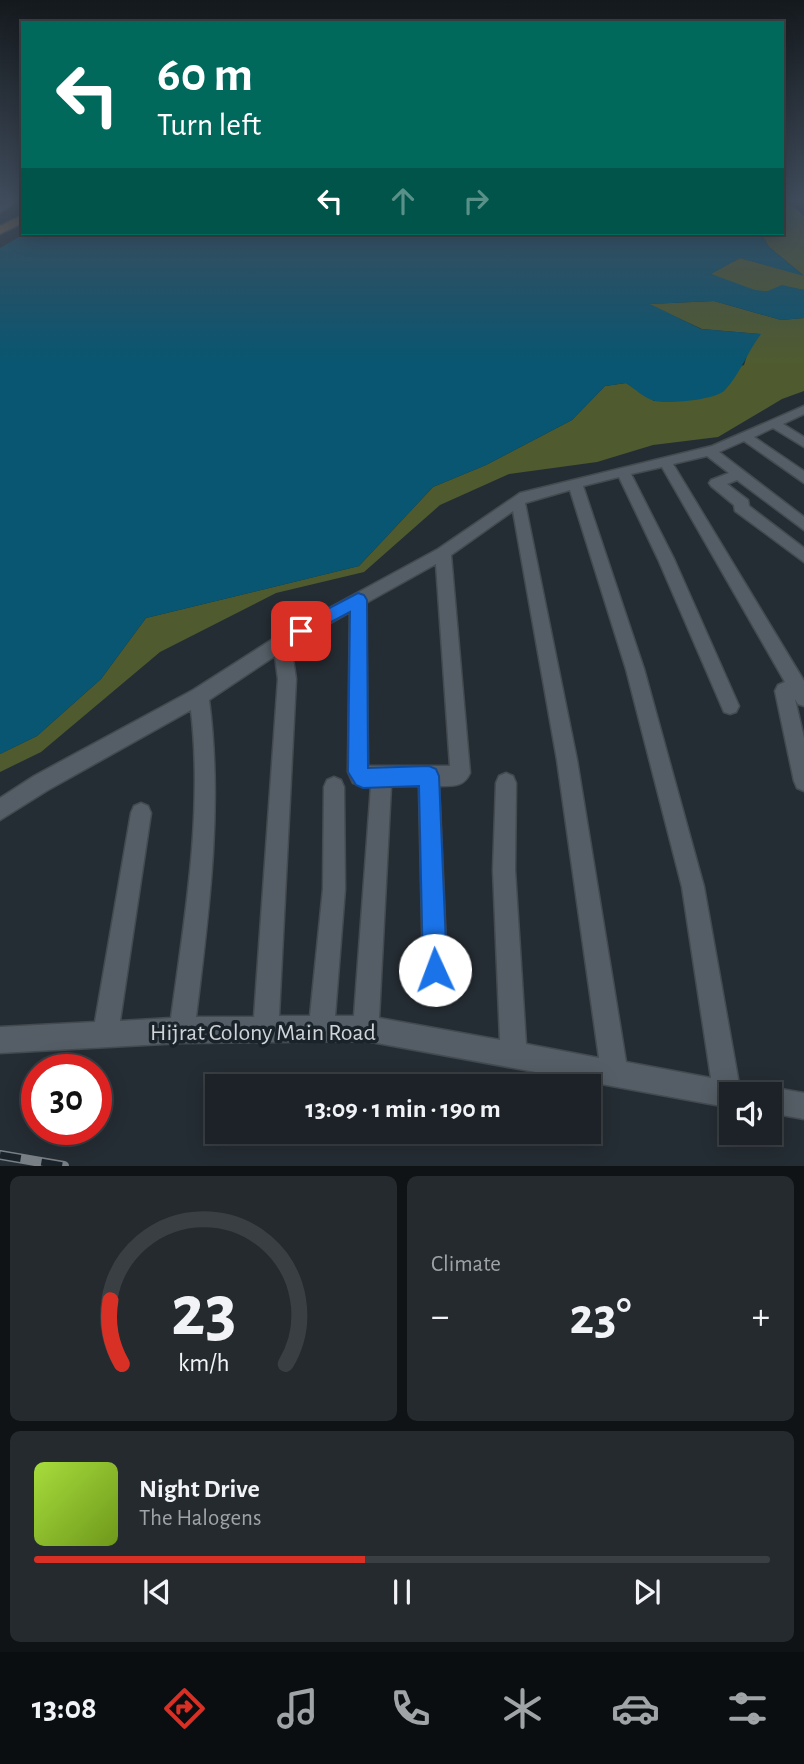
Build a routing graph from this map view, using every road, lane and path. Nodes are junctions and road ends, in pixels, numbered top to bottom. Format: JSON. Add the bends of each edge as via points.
{"nodes":[{"id":1,"x":796,"y":417,"type":"edge"},
{"id":2,"x":746,"y":437,"type":"junction"},
{"id":3,"x":804,"y":443,"type":"edge"},
{"id":4,"x":708,"y":450,"type":"junction"},
{"id":5,"x":665,"y":461,"type":"junction"},
{"id":6,"x":624,"y":472,"type":"junction"},
{"id":7,"x":740,"y":474,"type":"junction"},
{"id":8,"x":804,"y":478,"type":"edge"},
{"id":9,"x":575,"y":484,"type":"junction"},
{"id":10,"x":518,"y":501,"type":"junction"},
{"id":11,"x":804,"y":525,"type":"edge"},
{"id":12,"x":443,"y":553,"type":"junction"},
{"id":13,"x":804,"y":556,"type":"edge"},
{"id":14,"x":358,"y":600,"type":"junction"},
{"id":15,"x":282,"y":642,"type":"junction"},
{"id":16,"x":800,"y":691,"type":"edge"},
{"id":17,"x":198,"y":696,"type":"junction"},
{"id":18,"x":730,"y":706,"type":"dead end"},
{"id":19,"x":382,"y":776,"type":"junction"},
{"id":20,"x":429,"y":776,"type":"junction"},
{"id":21,"x":804,"y":780,"type":"edge"},
{"id":22,"x":506,"y":783,"type":"dead end"},
{"id":23,"x":334,"y":788,"type":"dead end"},
{"id":24,"x":0,"y":810,"type":"edge"},
{"id":25,"x":141,"y":813,"type":"dead end"},
{"id":26,"x":435,"y":970,"type":"dead end"},
{"id":27,"x":321,"y":1027,"type":"junction"},
{"id":28,"x":366,"y":1028,"type":"junction"},
{"id":29,"x":266,"y":1029,"type":"junction"},
{"id":30,"x":182,"y":1030,"type":"junction"},
{"id":31,"x":106,"y":1032,"type":"junction"},
{"id":32,"x":0,"y":1040,"type":"edge"},
{"id":33,"x":514,"y":1056,"type":"junction"},
{"id":34,"x":615,"y":1075,"type":"junction"},
{"id":35,"x":727,"y":1082,"type":"edge"},
{"id":36,"x":719,"y":1092,"type":"edge"},
{"id":37,"x":782,"y":1102,"type":"edge"},
{"id":38,"x":804,"y":1105,"type":"edge"}],
"edges":[{"from":1,"to":2,"type":"street"},
{"from":1,"to":3,"type":"street"},
{"from":2,"to":4,"type":"street"},
{"from":2,"to":8,"type":"street"},
{"from":4,"to":5,"type":"street"},
{"from":4,"to":7,"type":"street"},
{"from":5,"to":6,"type":"street"},
{"from":5,"to":16,"type":"street"},
{"from":6,"to":9,"type":"street"},
{"from":6,"to":18,"type":"street"},
{"from":7,"to":11,"type":"street"},
{"from":7,"to":13,"type":"street","via":[[716,483]]},
{"from":9,"to":10,"type":"street"},
{"from":9,"to":35,"type":"street","via":[[635,669],[693,887]]},
{"from":10,"to":12,"type":"street"},
{"from":10,"to":34,"type":"street","via":[[567,760]]},
{"from":12,"to":14,"type":"street"},
{"from":12,"to":20,"type":"street","via":[[460,773]]},
{"from":14,"to":15,"type":"street"},
{"from":14,"to":19,"type":"street","via":[[358,772],[363,778]]},
{"from":15,"to":17,"type":"street"},
{"from":15,"to":29,"type":"street","via":[[287,679]]},
{"from":16,"to":21,"type":"street","via":[[785,691]]},
{"from":17,"to":24,"type":"street"},
{"from":17,"to":30,"type":"street","via":[[205,735],[202,868]]},
{"from":19,"to":20,"type":"street"},
{"from":19,"to":28,"type":"street"},
{"from":20,"to":26,"type":"street"},
{"from":22,"to":33,"type":"street","via":[[505,870]]},
{"from":23,"to":27,"type":"street","via":[[334,889]]},
{"from":25,"to":31,"type":"street"},
{"from":27,"to":28,"type":"street","name":"Hijrat Colony Main Road"},
{"from":27,"to":29,"type":"street","name":"Hijrat Colony Main Road"},
{"from":28,"to":33,"type":"street","name":"Hijrat Colony Main Road"},
{"from":29,"to":30,"type":"street","name":"Hijrat Colony Main Road"},
{"from":30,"to":31,"type":"street","name":"Hijrat Colony Main Road"},
{"from":31,"to":32,"type":"street","name":"Hijrat Colony Main Road"},
{"from":33,"to":34,"type":"street","name":"Hijrat Colony Main Road"},
{"from":34,"to":36,"type":"street","name":"Hijrat Colony Main Road"},
{"from":37,"to":38,"type":"street"}]}
